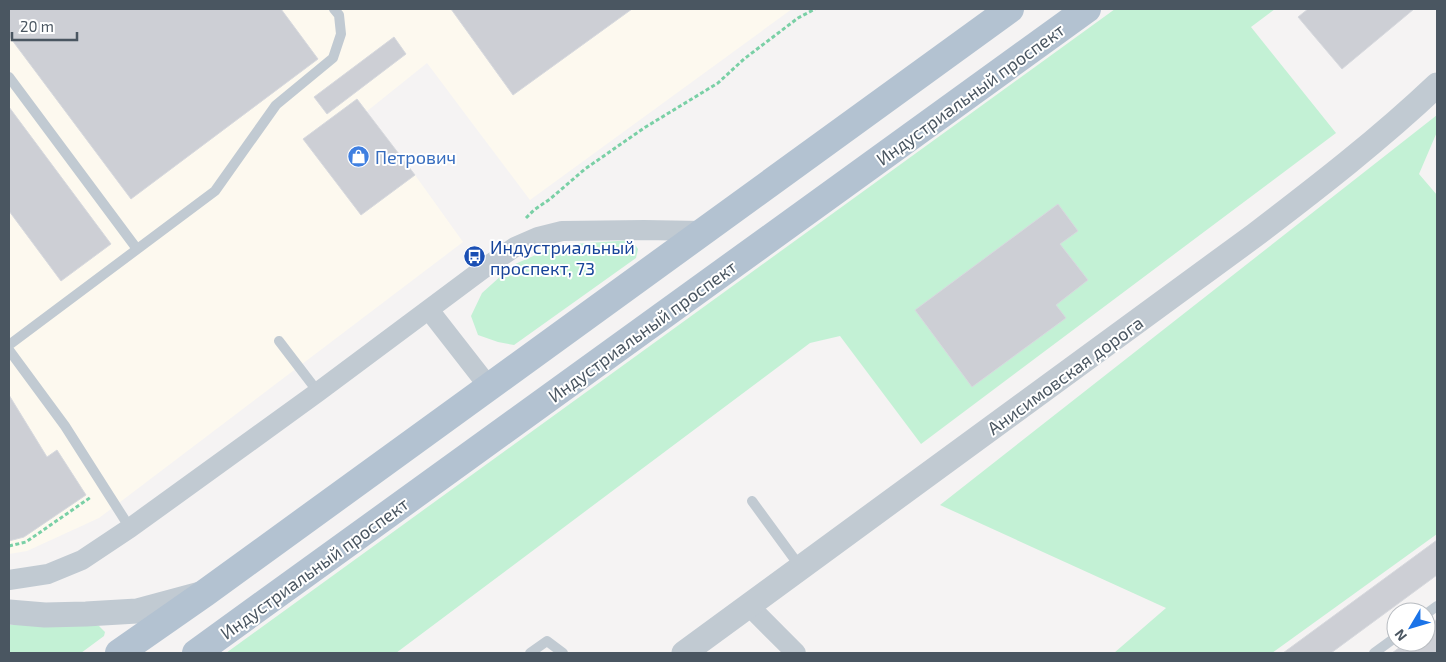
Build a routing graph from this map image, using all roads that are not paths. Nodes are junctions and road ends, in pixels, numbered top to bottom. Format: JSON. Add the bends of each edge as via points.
{"nodes":[{"id":1,"x":334,"y":9,"type":"edge"},
{"id":2,"x":1010,"y":9,"type":"edge"},
{"id":3,"x":1088,"y":9,"type":"edge"},
{"id":4,"x":9,"y":77,"type":"edge"},
{"id":5,"x":1437,"y":85,"type":"edge"},
{"id":6,"x":703,"y":231,"type":"junction"},
{"id":7,"x":137,"y":249,"type":"junction"},
{"id":8,"x":429,"y":310,"type":"junction"},
{"id":9,"x":279,"y":341,"type":"dead end"},
{"id":10,"x":9,"y":345,"type":"edge"},
{"id":11,"x":9,"y":350,"type":"edge"},
{"id":12,"x":488,"y":387,"type":"junction"},
{"id":13,"x":318,"y":392,"type":"junction"},
{"id":14,"x":752,"y":501,"type":"dead end"},
{"id":15,"x":130,"y":528,"type":"junction"},
{"id":16,"x":801,"y":568,"type":"junction"},
{"id":17,"x":9,"y":580,"type":"edge"},
{"id":18,"x":204,"y":593,"type":"junction"},
{"id":19,"x":749,"y":606,"type":"junction"},
{"id":20,"x":9,"y":612,"type":"edge"},
{"id":21,"x":229,"y":630,"type":"junction"},
{"id":22,"x":1386,"y":644,"type":"edge"},
{"id":23,"x":119,"y":653,"type":"edge"},
{"id":24,"x":196,"y":653,"type":"edge"},
{"id":25,"x":213,"y":653,"type":"edge"},
{"id":26,"x":530,"y":653,"type":"edge"},
{"id":27,"x":563,"y":653,"type":"edge"},
{"id":28,"x":684,"y":653,"type":"edge"},
{"id":29,"x":796,"y":653,"type":"edge"},
{"id":30,"x":1374,"y":653,"type":"edge"}],
"edges":[{"from":1,"to":7,"type":"lane","via":[[340,16],[341,34],[333,58],[276,105],[215,191]]},
{"from":2,"to":6,"type":"main road"},
{"from":3,"to":21,"type":"main road","name":"Индустриальный проспект"},
{"from":4,"to":7,"type":"lane"},
{"from":5,"to":16,"type":"street","name":"Анисимовская дорога","via":[[1331,176],[1255,235]]},
{"from":6,"to":8,"type":"street","via":[[562,231],[538,237],[483,268]]},
{"from":6,"to":12,"type":"main road"},
{"from":7,"to":10,"type":"lane"},
{"from":8,"to":12,"type":"street"},
{"from":8,"to":13,"type":"street"},
{"from":9,"to":13,"type":"lane"},
{"from":11,"to":15,"type":"lane","via":[[65,426]]},
{"from":12,"to":18,"type":"main road"},
{"from":13,"to":15,"type":"street"},
{"from":14,"to":16,"type":"lane"},
{"from":15,"to":17,"type":"street","via":[[73,564],[48,574]]},
{"from":16,"to":19,"type":"street","name":"Анисимовская дорога"},
{"from":18,"to":20,"type":"street","via":[[137,611],[61,615]]},
{"from":18,"to":23,"type":"main road"},
{"from":19,"to":28,"type":"street","name":"Анисимовская дорога"},
{"from":19,"to":29,"type":"street"},
{"from":21,"to":24,"type":"main road","name":"Индустриальный проспект"},
{"from":21,"to":25,"type":"street"},
{"from":22,"to":30,"type":"lane"},
{"from":26,"to":27,"type":"lane","via":[[546,641]]}]}
